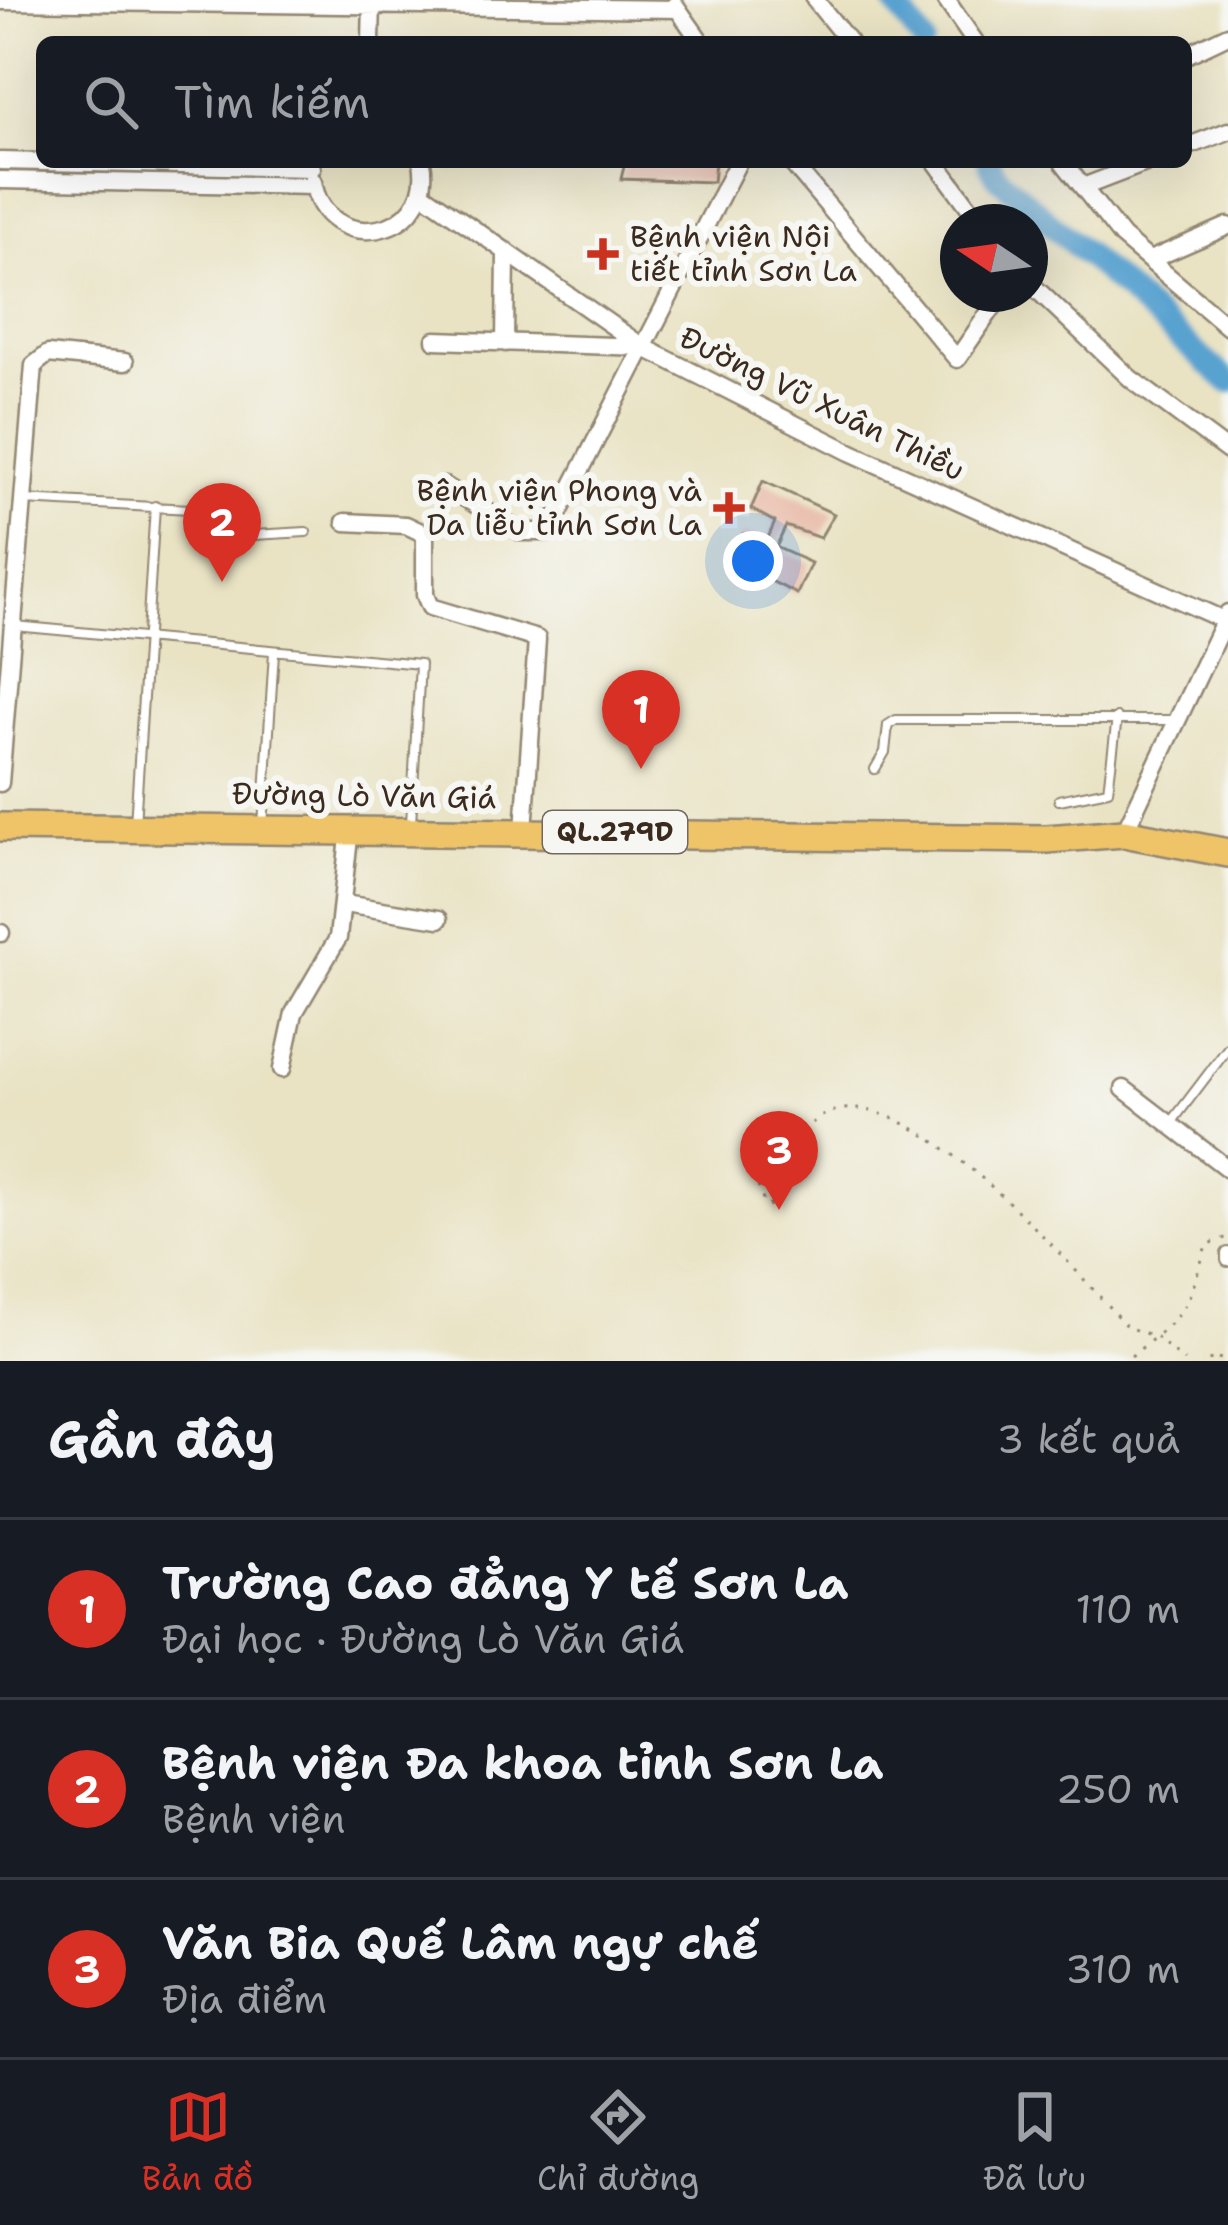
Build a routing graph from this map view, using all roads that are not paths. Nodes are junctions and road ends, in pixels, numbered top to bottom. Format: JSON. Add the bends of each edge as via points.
{"nodes":[{"id":1,"x":815,"y":0,"type":"edge"},
{"id":2,"x":946,"y":0,"type":"edge"},
{"id":3,"x":112,"y":1,"type":"edge"},
{"id":4,"x":0,"y":2,"type":"edge"},
{"id":5,"x":372,"y":3,"type":"edge"},
{"id":6,"x":674,"y":5,"type":"edge"},
{"id":7,"x":1228,"y":35,"type":"edge"},
{"id":8,"x":371,"y":36,"type":"edge"},
{"id":9,"x":697,"y":36,"type":"edge"},
{"id":10,"x":843,"y":36,"type":"edge"},
{"id":11,"x":971,"y":36,"type":"edge"},
{"id":12,"x":1192,"y":52,"type":"edge"},
{"id":13,"x":1228,"y":131,"type":"edge"},
{"id":14,"x":1192,"y":145,"type":"edge"},
{"id":15,"x":0,"y":161,"type":"edge"},
{"id":16,"x":36,"y":162,"type":"edge"},
{"id":17,"x":199,"y":168,"type":"edge"},
{"id":18,"x":422,"y":168,"type":"edge"},
{"id":19,"x":735,"y":168,"type":"edge"},
{"id":20,"x":796,"y":168,"type":"edge"},
{"id":21,"x":940,"y":168,"type":"edge"},
{"id":22,"x":1068,"y":168,"type":"edge"},
{"id":23,"x":1133,"y":168,"type":"edge"},
{"id":24,"x":313,"y":172,"type":"edge"},
{"id":25,"x":0,"y":180,"type":"edge"},
{"id":26,"x":1083,"y":188,"type":"junction"},
{"id":27,"x":422,"y":193,"type":"junction"},
{"id":28,"x":967,"y":204,"type":"edge"},
{"id":29,"x":1228,"y":226,"type":"edge"},
{"id":30,"x":506,"y":251,"type":"junction"},
{"id":31,"x":1150,"y":260,"type":"junction"},
{"id":32,"x":1048,"y":300,"type":"edge"},
{"id":33,"x":990,"y":312,"type":"edge"},
{"id":34,"x":1225,"y":322,"type":"edge"},
{"id":35,"x":435,"y":340,"type":"dead end"},
{"id":36,"x":505,"y":343,"type":"junction"},
{"id":37,"x":644,"y":347,"type":"junction"},
{"id":38,"x":124,"y":362,"type":"dead end"},
{"id":39,"x":1228,"y":451,"type":"edge"},
{"id":40,"x":445,"y":486,"type":"dead end"},
{"id":41,"x":23,"y":500,"type":"junction"},
{"id":42,"x":155,"y":506,"type":"junction"},
{"id":43,"x":345,"y":522,"type":"dead end"},
{"id":44,"x":306,"y":532,"type":"dead end"},
{"id":45,"x":1227,"y":618,"type":"edge"},
{"id":46,"x":14,"y":626,"type":"junction"},
{"id":47,"x":144,"y":640,"type":"junction"},
{"id":48,"x":274,"y":652,"type":"junction"},
{"id":49,"x":5,"y":676,"type":"edge"},
{"id":50,"x":1117,"y":718,"type":"junction"},
{"id":51,"x":1174,"y":720,"type":"junction"},
{"id":52,"x":875,"y":769,"type":"dead end"},
{"id":53,"x":0,"y":784,"type":"edge"},
{"id":54,"x":1059,"y":800,"type":"dead end"},
{"id":55,"x":135,"y":826,"type":"junction"},
{"id":56,"x":0,"y":827,"type":"edge"},
{"id":57,"x":263,"y":827,"type":"junction"},
{"id":58,"x":350,"y":828,"type":"junction"},
{"id":59,"x":411,"y":829,"type":"junction"},
{"id":60,"x":524,"y":831,"type":"junction"},
{"id":61,"x":1124,"y":833,"type":"junction"},
{"id":62,"x":1228,"y":853,"type":"edge"},
{"id":63,"x":344,"y":904,"type":"junction"},
{"id":64,"x":439,"y":919,"type":"dead end"},
{"id":65,"x":1228,"y":1048,"type":"edge"},
{"id":66,"x":282,"y":1069,"type":"dead end"},
{"id":67,"x":1124,"y":1089,"type":"dead end"},
{"id":68,"x":1171,"y":1124,"type":"junction"},
{"id":69,"x":1228,"y":1169,"type":"edge"}],
"edges":[{"from":1,"to":10,"type":"street"},
{"from":2,"to":11,"type":"street"},
{"from":3,"to":4,"type":"street"},
{"from":3,"to":5,"type":"street"},
{"from":5,"to":6,"type":"street"},
{"from":5,"to":8,"type":"street"},
{"from":6,"to":9,"type":"street"},
{"from":7,"to":12,"type":"street"},
{"from":13,"to":14,"type":"street"},
{"from":15,"to":16,"type":"street"},
{"from":17,"to":24,"type":"street"},
{"from":18,"to":27,"type":"street"},
{"from":19,"to":37,"type":"street"},
{"from":20,"to":33,"type":"street","via":[[957,359]]},
{"from":21,"to":28,"type":"street"},
{"from":22,"to":26,"type":"street"},
{"from":23,"to":26,"type":"street"},
{"from":24,"to":25,"type":"street"},
{"from":24,"to":27,"type":"street","via":[[331,218],[364,232],[400,222]]},
{"from":26,"to":31,"type":"street"},
{"from":27,"to":30,"type":"street","name":"Đường Vũ Xuân Thiều"},
{"from":29,"to":31,"type":"street"},
{"from":30,"to":36,"type":"street"},
{"from":30,"to":37,"type":"street","name":"Đường Vũ Xuân Thiều"},
{"from":31,"to":34,"type":"street"},
{"from":32,"to":39,"type":"street","via":[[1131,379]]},
{"from":35,"to":36,"type":"street"},
{"from":36,"to":37,"type":"street"},
{"from":37,"to":40,"type":"street","via":[[549,532],[521,532]]},
{"from":37,"to":45,"type":"street","name":"Đường Vũ Xuân Thiều","via":[[850,452]]},
{"from":38,"to":41,"type":"street","via":[[38,357]]},
{"from":41,"to":42,"type":"lane"},
{"from":41,"to":46,"type":"street"},
{"from":42,"to":44,"type":"lane","via":[[190,509],[208,530],[238,536]]},
{"from":42,"to":47,"type":"lane"},
{"from":43,"to":60,"type":"street","via":[[406,525],[425,534],[430,607],[537,638]]},
{"from":45,"to":51,"type":"street"},
{"from":46,"to":47,"type":"lane"},
{"from":46,"to":49,"type":"street"},
{"from":47,"to":48,"type":"lane"},
{"from":47,"to":55,"type":"lane"},
{"from":48,"to":57,"type":"lane"},
{"from":48,"to":59,"type":"lane","via":[[420,664]]},
{"from":49,"to":53,"type":"street"},
{"from":50,"to":51,"type":"lane"},
{"from":50,"to":52,"type":"lane","via":[[896,720]]},
{"from":50,"to":54,"type":"lane","via":[[1108,790]]},
{"from":51,"to":61,"type":"street"},
{"from":55,"to":56,"type":"highway","name":"Đường Lò Văn Giá","number":"QL.279D"},
{"from":55,"to":57,"type":"highway","name":"Đường Lò Văn Giá","number":"QL.279D"},
{"from":57,"to":58,"type":"highway","name":"Đường Lò Văn Giá","number":"QL.279D"},
{"from":58,"to":59,"type":"highway","name":"Đường Lò Văn Giá","number":"QL.279D"},
{"from":58,"to":63,"type":"street"},
{"from":59,"to":60,"type":"highway","name":"Đường Lò Văn Giá","number":"QL.279D"},
{"from":60,"to":61,"type":"highway","name":"Đường Lò Văn Giá","number":"QL.279D"},
{"from":61,"to":62,"type":"highway","name":"Đường Lò Văn Giá","number":"QL.279D"},
{"from":63,"to":64,"type":"street"},
{"from":63,"to":66,"type":"street","via":[[329,961],[295,1013]]},
{"from":65,"to":68,"type":"lane"},
{"from":67,"to":68,"type":"street"},
{"from":68,"to":69,"type":"street"}]}
